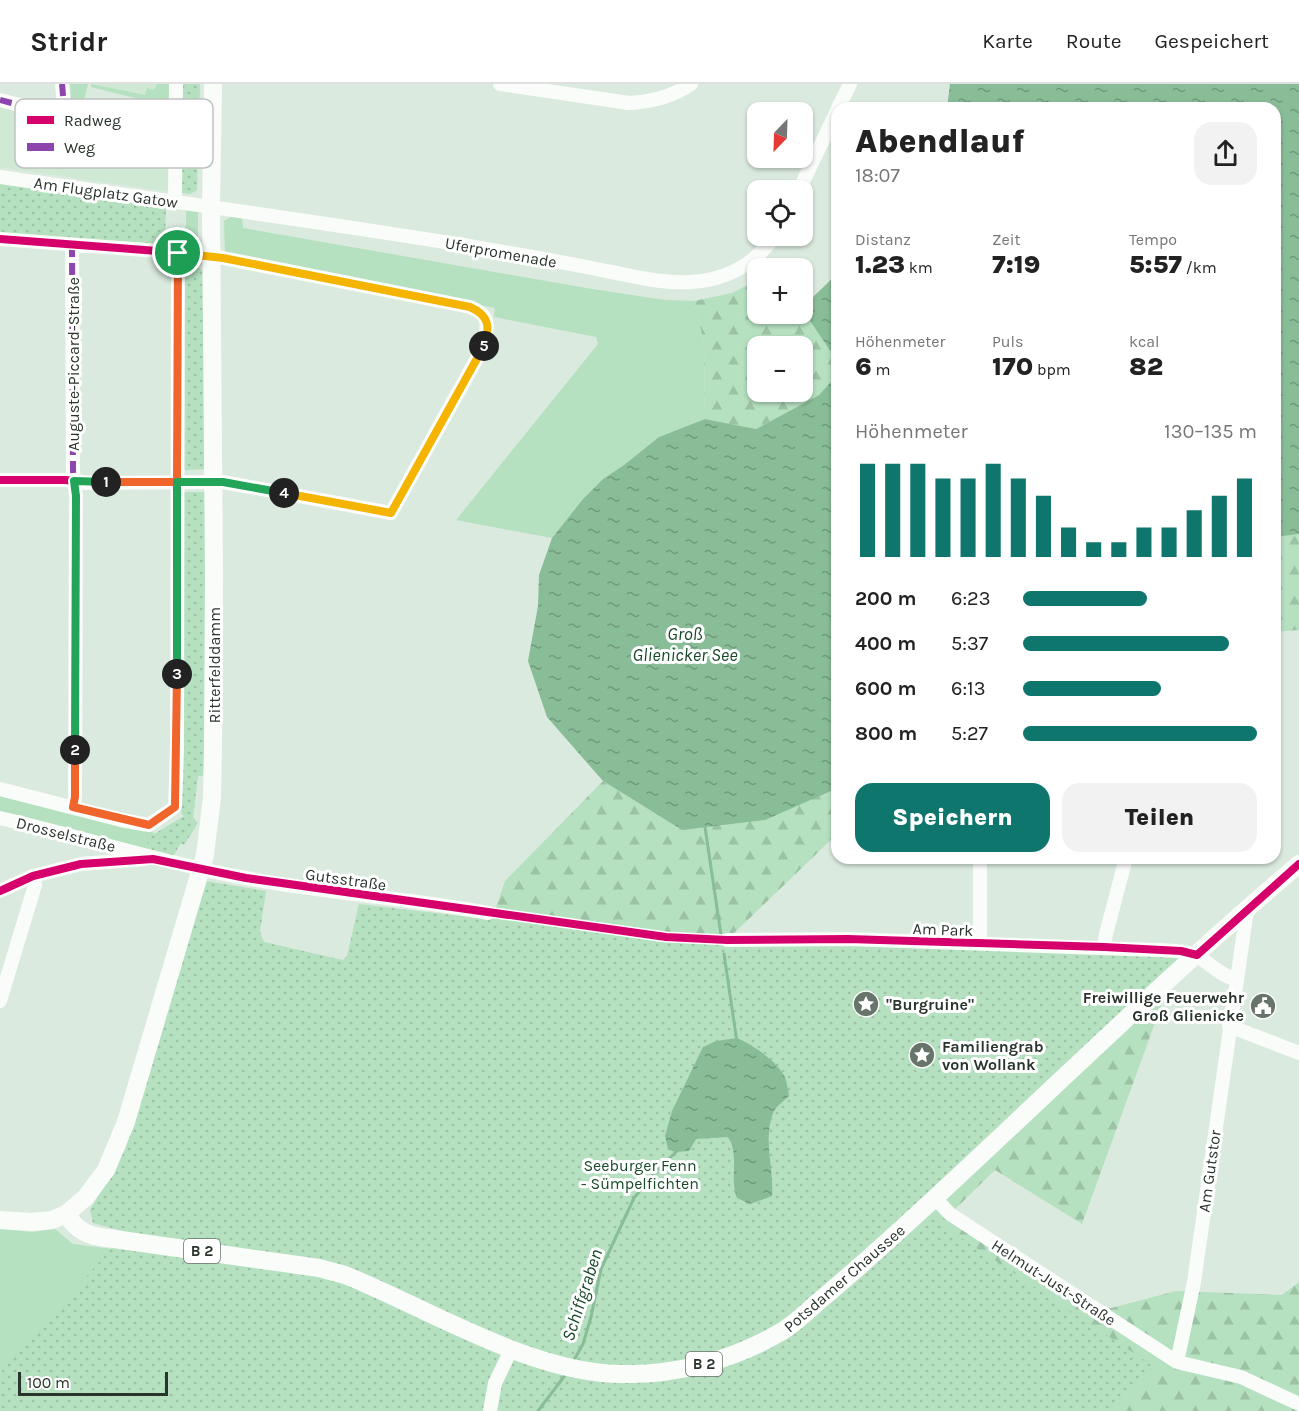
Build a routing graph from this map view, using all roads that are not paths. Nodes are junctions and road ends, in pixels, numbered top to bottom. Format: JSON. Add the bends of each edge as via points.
{"nodes":[{"id":1,"x":62,"y":84,"type":"edge"},
{"id":2,"x":213,"y":84,"type":"edge"},
{"id":3,"x":500,"y":84,"type":"edge"},
{"id":4,"x":692,"y":84,"type":"edge"},
{"id":5,"x":850,"y":84,"type":"edge"},
{"id":6,"x":588,"y":91,"type":"edge"},
{"id":7,"x":63,"y":99,"type":"edge"},
{"id":8,"x":213,"y":99,"type":"edge"},
{"id":9,"x":0,"y":100,"type":"edge"},
{"id":10,"x":842,"y":102,"type":"edge"},
{"id":11,"x":15,"y":104,"type":"edge"},
{"id":12,"x":831,"y":124,"type":"edge"},
{"id":13,"x":176,"y":168,"type":"edge"},
{"id":14,"x":212,"y":168,"type":"edge"},
{"id":15,"x":0,"y":177,"type":"edge"},
{"id":16,"x":804,"y":180,"type":"edge"},
{"id":17,"x":175,"y":202,"type":"junction"},
{"id":18,"x":211,"y":207,"type":"junction"},
{"id":19,"x":0,"y":239,"type":"edge"},
{"id":20,"x":72,"y":245,"type":"junction"},
{"id":21,"x":766,"y":246,"type":"edge"},
{"id":22,"x":178,"y":253,"type":"junction"},
{"id":23,"x":212,"y":257,"type":"junction"},
{"id":24,"x":0,"y":480,"type":"edge"},
{"id":25,"x":74,"y":481,"type":"junction"},
{"id":26,"x":177,"y":482,"type":"junction"},
{"id":27,"x":214,"y":482,"type":"junction"},
{"id":28,"x":0,"y":789,"type":"edge"},
{"id":29,"x":73,"y":807,"type":"junction"},
{"id":30,"x":0,"y":818,"type":"edge"},
{"id":31,"x":153,"y":859,"type":"junction"},
{"id":32,"x":980,"y":864,"type":"edge"},
{"id":33,"x":1124,"y":864,"type":"edge"},
{"id":34,"x":1299,"y":864,"type":"edge"},
{"id":35,"x":201,"y":868,"type":"junction"},
{"id":36,"x":33,"y":876,"type":"junction"},
{"id":37,"x":0,"y":891,"type":"edge"},
{"id":38,"x":1247,"y":910,"type":"junction"},
{"id":39,"x":488,"y":913,"type":"dead end"},
{"id":40,"x":728,"y":940,"type":"dead end"},
{"id":41,"x":980,"y":944,"type":"junction"},
{"id":42,"x":1104,"y":947,"type":"junction"},
{"id":43,"x":1197,"y":955,"type":"junction"},
{"id":44,"x":1236,"y":979,"type":"junction"},
{"id":45,"x":0,"y":1001,"type":"edge"},
{"id":46,"x":1229,"y":1026,"type":"junction"},
{"id":47,"x":1299,"y":1053,"type":"edge"},
{"id":48,"x":935,"y":1198,"type":"junction"},
{"id":49,"x":66,"y":1214,"type":"junction"},
{"id":50,"x":0,"y":1220,"type":"edge"},
{"id":51,"x":512,"y":1348,"type":"junction"},
{"id":52,"x":1177,"y":1362,"type":"junction"},
{"id":53,"x":1299,"y":1404,"type":"edge"},
{"id":54,"x":490,"y":1411,"type":"edge"}],
"edges":[{"from":1,"to":7,"type":"street"},
{"from":2,"to":8,"type":"main road","name":"Ritterfelddamm"},
{"from":3,"to":6,"type":"street"},
{"from":4,"to":6,"type":"street","via":[[643,103]]},
{"from":5,"to":10,"type":"street"},
{"from":9,"to":11,"type":"street"},
{"from":12,"to":16,"type":"street"},
{"from":13,"to":17,"type":"street"},
{"from":14,"to":18,"type":"main road","name":"Ritterfelddamm"},
{"from":15,"to":17,"type":"street","name":"Am Flugplatz Gatow"},
{"from":17,"to":18,"type":"street","name":"Am Flugplatz Gatow"},
{"from":18,"to":21,"type":"street","name":"Uferpromenade","via":[[677,282],[714,278],[744,267]]},
{"from":18,"to":23,"type":"main road","name":"Ritterfelddamm"},
{"from":19,"to":20,"type":"street"},
{"from":20,"to":22,"type":"street"},
{"from":20,"to":25,"type":"street","name":"Auguste-Piccard-Straße"},
{"from":22,"to":23,"type":"street"},
{"from":22,"to":26,"type":"street"},
{"from":23,"to":27,"type":"main road","name":"Ritterfelddamm"},
{"from":23,"to":27,"type":"street","via":[[470,307],[487,321],[485,344],[391,513]]},
{"from":24,"to":25,"type":"street"},
{"from":25,"to":26,"type":"street"},
{"from":25,"to":29,"type":"street","name":"Auguste-Piccard-Straße"},
{"from":26,"to":27,"type":"street"},
{"from":26,"to":29,"type":"street","via":[[175,807],[149,825]]},
{"from":27,"to":35,"type":"main road","name":"Ritterfelddamm","via":[[213,779]]},
{"from":28,"to":29,"type":"street"},
{"from":30,"to":31,"type":"street","name":"Drosselstraße"},
{"from":31,"to":35,"type":"street","name":"Drosselstraße"},
{"from":31,"to":36,"type":"street","via":[[81,864]]},
{"from":32,"to":41,"type":"street"},
{"from":33,"to":42,"type":"street"},
{"from":34,"to":38,"type":"main road","name":"Potsdamer Chaussee","number":"B 2"},
{"from":35,"to":39,"type":"street","name":"Gutsstraße"},
{"from":35,"to":49,"type":"main road","name":"Ritterfelddamm","via":[[120,1137],[106,1170],[86,1197]]},
{"from":36,"to":37,"type":"street"},
{"from":36,"to":45,"type":"street","via":[[35,885]]},
{"from":38,"to":43,"type":"main road","name":"Potsdamer Chaussee","number":"B 2"},
{"from":38,"to":44,"type":"street","name":"Am Gutstor"},
{"from":40,"to":41,"type":"street","name":"Am Park"},
{"from":41,"to":42,"type":"street","name":"Am Park"},
{"from":42,"to":43,"type":"street","name":"Am Park"},
{"from":43,"to":44,"type":"street","via":[[1226,977]]},
{"from":43,"to":48,"type":"main road","name":"Potsdamer Chaussee","number":"B 2"},
{"from":44,"to":46,"type":"street","name":"Am Gutstor"},
{"from":46,"to":47,"type":"street"},
{"from":46,"to":52,"type":"street","name":"Am Gutstor","via":[[1194,1282]]},
{"from":48,"to":51,"type":"main road","name":"Potsdamer Chaussee","number":"B 2","via":[[782,1332],[744,1351],[666,1372],[623,1374],[578,1371]]},
{"from":48,"to":52,"type":"street","name":"Helmut-Just-Straße","via":[[950,1214]]},
{"from":49,"to":50,"type":"main road","via":[[32,1222]]},
{"from":49,"to":51,"type":"main road","name":"Potsdamer Chaussee","number":"B 2","via":[[76,1228],[93,1236],[345,1275]]},
{"from":51,"to":54,"type":"street","via":[[495,1383]]},
{"from":52,"to":53,"type":"street","name":"Helmut-Just-Straße","via":[[1241,1377]]}]}
